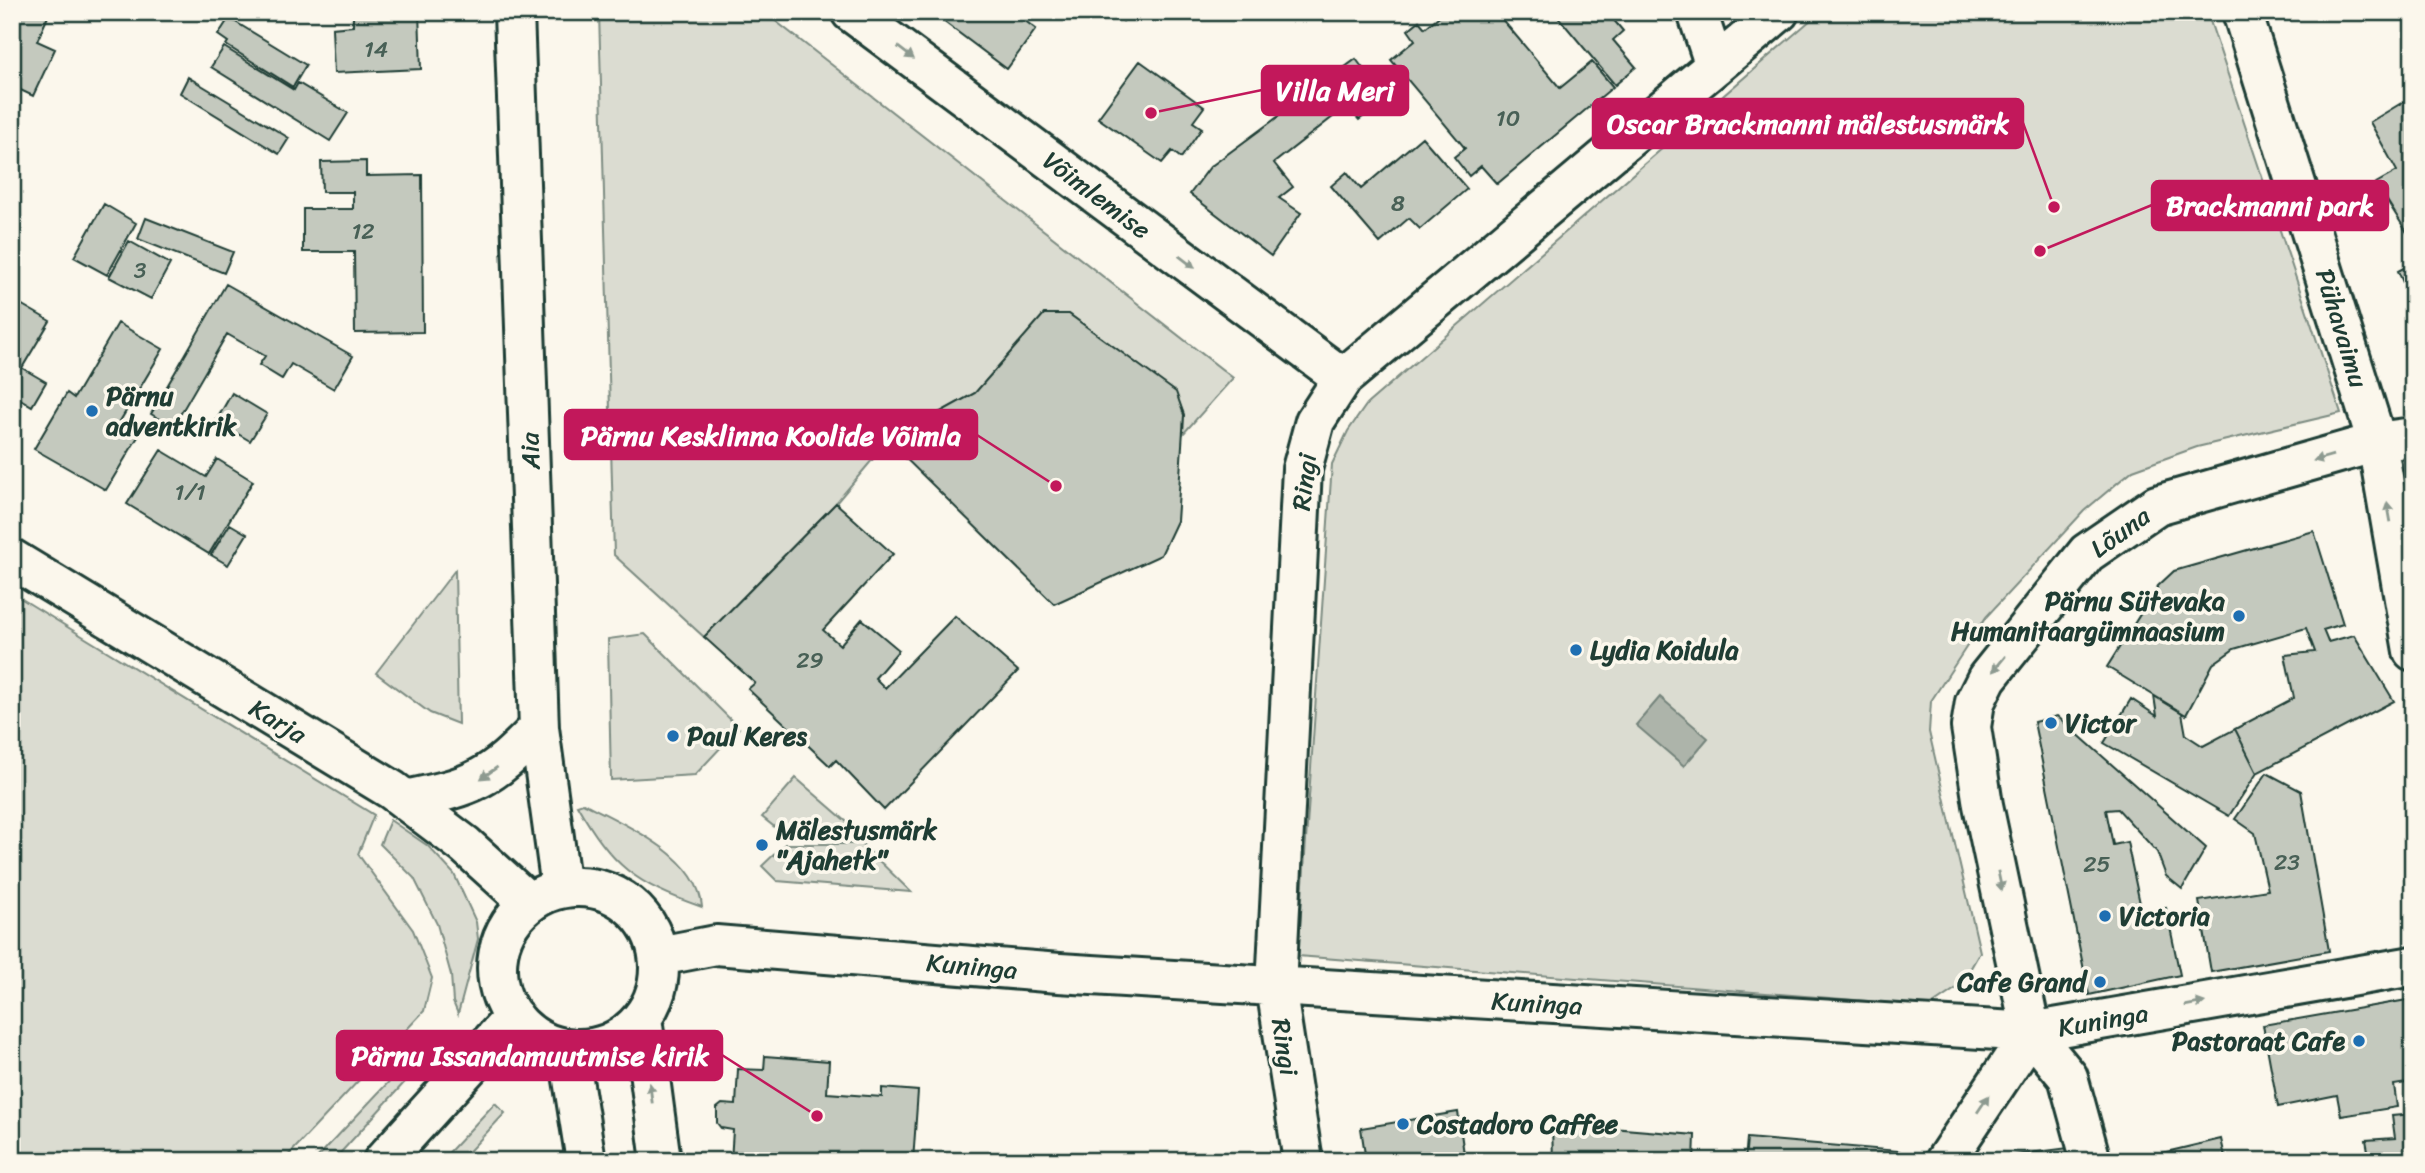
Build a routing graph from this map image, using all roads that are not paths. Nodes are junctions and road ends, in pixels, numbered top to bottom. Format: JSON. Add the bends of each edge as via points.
{"nodes":[{"id":1,"x":514,"y":12,"type":"edge"},
{"id":2,"x":851,"y":12,"type":"edge"},
{"id":3,"x":1697,"y":12,"type":"edge"},
{"id":4,"x":1779,"y":12,"type":"edge"},
{"id":5,"x":2242,"y":12,"type":"edge"},
{"id":6,"x":1715,"y":66,"type":"junction"},
{"id":7,"x":1343,"y":378,"type":"junction"},
{"id":8,"x":2395,"y":440,"type":"edge"},
{"id":9,"x":12,"y":559,"type":"edge"},
{"id":10,"x":2413,"y":651,"type":"edge"},
{"id":11,"x":540,"y":728,"type":"junction"},
{"id":12,"x":405,"y":800,"type":"junction"},
{"id":13,"x":545,"y":896,"type":"junction"},
{"id":14,"x":659,"y":956,"type":"junction"},
{"id":15,"x":2413,"y":966,"type":"edge"},
{"id":16,"x":1276,"y":987,"type":"junction"},
{"id":17,"x":514,"y":1017,"type":"junction"},
{"id":18,"x":642,"y":1018,"type":"junction"},
{"id":19,"x":2031,"y":1032,"type":"junction"},
{"id":20,"x":568,"y":1048,"type":"junction"},
{"id":21,"x":383,"y":1161,"type":"edge"},
{"id":22,"x":586,"y":1161,"type":"edge"},
{"id":23,"x":661,"y":1161,"type":"edge"},
{"id":24,"x":1303,"y":1161,"type":"edge"},
{"id":25,"x":1945,"y":1161,"type":"edge"},
{"id":26,"x":2091,"y":1161,"type":"edge"}],
"edges":[{"from":1,"to":11,"type":"street","name":"Aia"},
{"from":2,"to":7,"type":"street","name":"Võimlemise","one_way":true},
{"from":3,"to":6,"type":"street"},
{"from":4,"to":6,"type":"street","name":"Ringi"},
{"from":5,"to":8,"type":"street","name":"Pühavaimu"},
{"from":6,"to":7,"type":"street","name":"Ringi"},
{"from":7,"to":16,"type":"street","name":"Ringi","via":[[1315,421],[1302,468]]},
{"from":10,"to":8,"type":"street","name":"Pühavaimu","one_way":true},
{"from":8,"to":19,"type":"street","name":"Lõuna","one_way":true,"via":[[2157,505],[2087,553],[1987,678],[1975,702],[1971,727]]},
{"from":9,"to":12,"type":"street","name":"Karja"},
{"from":11,"to":12,"type":"street","one_way":true,"via":[[486,777],[459,789]]},
{"from":11,"to":13,"type":"street","name":"Aia"},
{"from":12,"to":13,"type":"street","name":"Karja"},
{"from":13,"to":14,"type":"street","via":[[589,887],[615,895],[638,912],[653,935]]},
{"from":13,"to":17,"type":"street","via":[[511,921],[500,944],[497,969],[502,995]]},
{"from":14,"to":16,"type":"street","name":"Kuninga","via":[[716,945]]},
{"from":14,"to":18,"type":"street","via":[[659,978]]},
{"from":19,"to":15,"type":"street","name":"Kuninga","one_way":true},
{"from":16,"to":19,"type":"street","name":"Kuninga"},
{"from":16,"to":24,"type":"street","name":"Ringi"},
{"from":17,"to":20,"type":"street","via":[[529,1032]]},
{"from":17,"to":21,"type":"street"},
{"from":18,"to":20,"type":"street","via":[[609,1042]]},
{"from":23,"to":18,"type":"street","one_way":true},
{"from":25,"to":19,"type":"street","one_way":true},
{"from":19,"to":26,"type":"street","via":[[2068,1077]]},
{"from":20,"to":22,"type":"street"}]}
